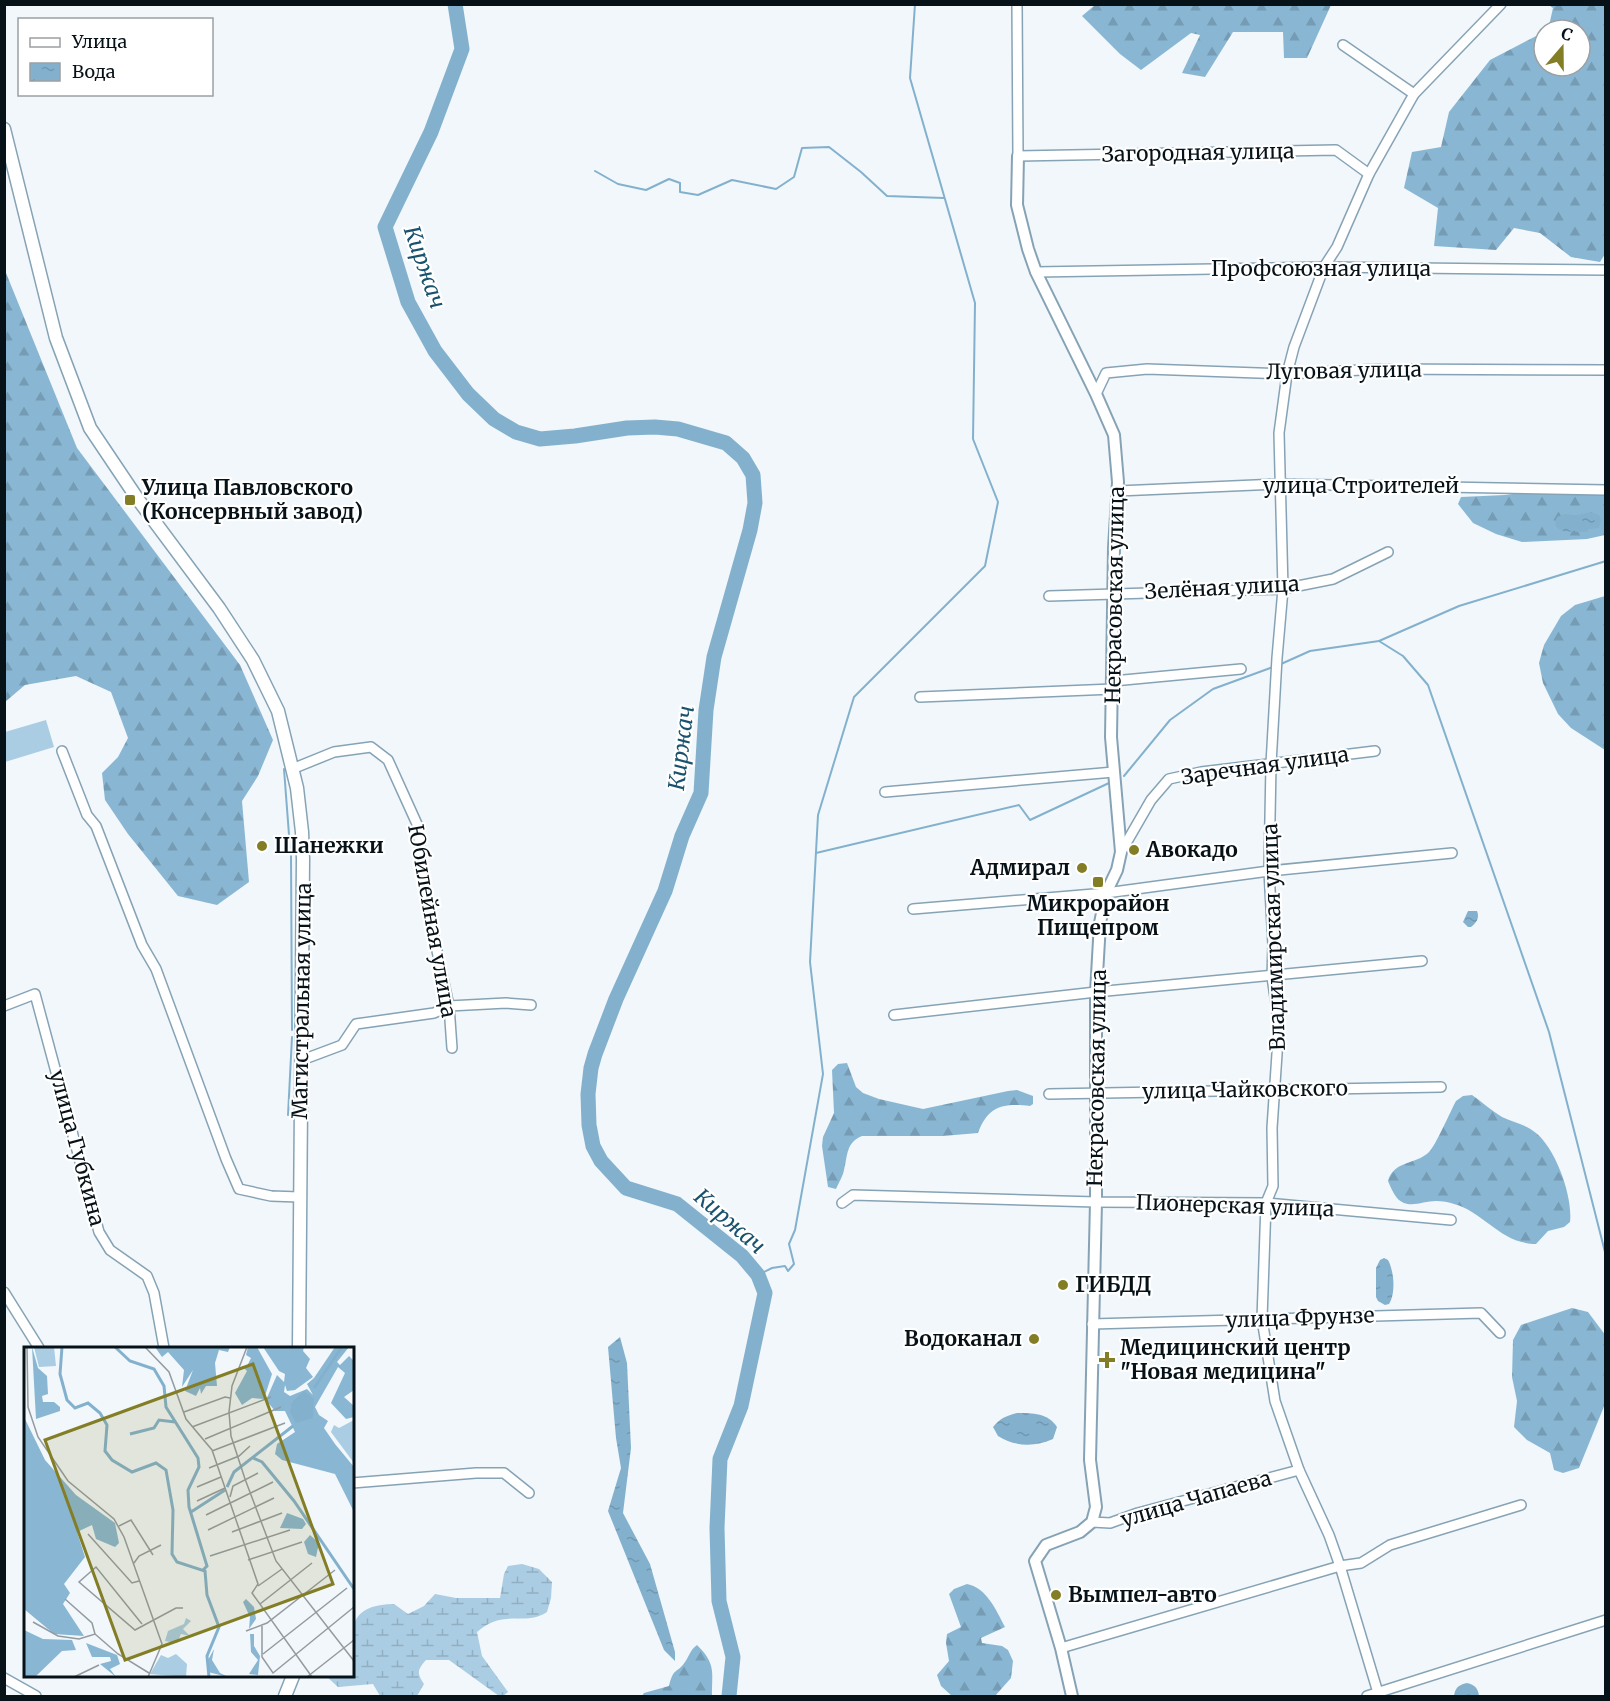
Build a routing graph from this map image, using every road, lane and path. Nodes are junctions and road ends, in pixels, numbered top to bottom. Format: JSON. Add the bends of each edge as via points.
{"nodes":[{"id":1,"x":1017,"y":4,"type":"edge"},
{"id":2,"x":1501,"y":4,"type":"edge"},
{"id":3,"x":1343,"y":45,"type":"dead end"},
{"id":4,"x":1414,"y":94,"type":"junction"},
{"id":5,"x":4,"y":129,"type":"edge"},
{"id":6,"x":1018,"y":156,"type":"junction"},
{"id":7,"x":1369,"y":174,"type":"junction"},
{"id":8,"x":1324,"y":267,"type":"junction"},
{"id":9,"x":1605,"y":270,"type":"edge"},
{"id":10,"x":1036,"y":272,"type":"junction"},
{"id":11,"x":1605,"y":370,"type":"edge"},
{"id":12,"x":1287,"y":374,"type":"junction"},
{"id":13,"x":1096,"y":394,"type":"junction"},
{"id":14,"x":1280,"y":484,"type":"junction"},
{"id":15,"x":1605,"y":490,"type":"edge"},
{"id":16,"x":1118,"y":491,"type":"junction"},
{"id":17,"x":1388,"y":552,"type":"dead end"},
{"id":18,"x":1283,"y":589,"type":"junction"},
{"id":19,"x":1114,"y":594,"type":"junction"},
{"id":20,"x":1049,"y":596,"type":"dead end"},
{"id":21,"x":1241,"y":669,"type":"dead end"},
{"id":22,"x":1113,"y":685,"type":"junction"},
{"id":23,"x":920,"y":697,"type":"dead end"},
{"id":24,"x":62,"y":751,"type":"dead end"},
{"id":25,"x":1376,"y":751,"type":"dead end"},
{"id":26,"x":1271,"y":764,"type":"junction"},
{"id":27,"x":292,"y":769,"type":"junction"},
{"id":28,"x":1114,"y":772,"type":"junction"},
{"id":29,"x":885,"y":792,"type":"dead end"},
{"id":30,"x":1121,"y":852,"type":"junction"},
{"id":31,"x":1452,"y":853,"type":"dead end"},
{"id":32,"x":1269,"y":871,"type":"junction"},
{"id":33,"x":1106,"y":893,"type":"junction"},
{"id":34,"x":913,"y":909,"type":"dead end"},
{"id":35,"x":1422,"y":962,"type":"dead end"},
{"id":36,"x":1272,"y":977,"type":"junction"},
{"id":37,"x":1096,"y":992,"type":"junction"},
{"id":38,"x":531,"y":1005,"type":"dead end"},
{"id":39,"x":4,"y":1006,"type":"edge"},
{"id":40,"x":449,"y":1006,"type":"junction"},
{"id":41,"x":894,"y":1015,"type":"dead end"},
{"id":42,"x":452,"y":1048,"type":"dead end"},
{"id":43,"x":302,"y":1060,"type":"junction"},
{"id":44,"x":1441,"y":1087,"type":"dead end"},
{"id":45,"x":1276,"y":1089,"type":"junction"},
{"id":46,"x":1096,"y":1092,"type":"junction"},
{"id":47,"x":1049,"y":1094,"type":"dead end"},
{"id":48,"x":299,"y":1197,"type":"junction"},
{"id":49,"x":1096,"y":1202,"type":"junction"},
{"id":50,"x":842,"y":1203,"type":"dead end"},
{"id":51,"x":1266,"y":1203,"type":"junction"},
{"id":52,"x":1451,"y":1220,"type":"dead end"},
{"id":53,"x":4,"y":1292,"type":"edge"},
{"id":54,"x":1262,"y":1319,"type":"junction"},
{"id":55,"x":1092,"y":1324,"type":"junction"},
{"id":56,"x":1500,"y":1333,"type":"dead end"},
{"id":57,"x":38,"y":1347,"type":"edge"},
{"id":58,"x":164,"y":1347,"type":"edge"},
{"id":59,"x":299,"y":1347,"type":"edge"},
{"id":60,"x":1299,"y":1470,"type":"junction"},
{"id":61,"x":354,"y":1484,"type":"edge"},
{"id":62,"x":529,"y":1493,"type":"dead end"},
{"id":63,"x":1521,"y":1505,"type":"dead end"},
{"id":64,"x":1092,"y":1522,"type":"junction"},
{"id":65,"x":1340,"y":1566,"type":"junction"},
{"id":66,"x":1605,"y":1620,"type":"edge"},
{"id":67,"x":1061,"y":1648,"type":"junction"},
{"id":68,"x":293,"y":1677,"type":"edge"},
{"id":69,"x":4,"y":1678,"type":"edge"},
{"id":70,"x":1378,"y":1695,"type":"edge"},
{"id":71,"x":36,"y":1696,"type":"edge"},
{"id":72,"x":285,"y":1696,"type":"edge"},
{"id":73,"x":1072,"y":1696,"type":"edge"},
{"id":74,"x":1366,"y":1696,"type":"edge"}],
"edges":[{"from":1,"to":6,"type":"street"},
{"from":2,"to":4,"type":"street","name":"Владимирская улица"},
{"from":3,"to":4,"type":"street"},
{"from":4,"to":7,"type":"street","name":"Владимирская улица"},
{"from":5,"to":27,"type":"main road","name":"Магистральная улица","via":[[56,338],[90,428],[253,660],[278,711]]},
{"from":6,"to":7,"type":"street","name":"Загородная улица","via":[[1336,150]]},
{"from":6,"to":10,"type":"street","name":"Некрасовская улица","via":[[1017,204]]},
{"from":7,"to":8,"type":"street","name":"Владимирская улица"},
{"from":8,"to":9,"type":"street","name":"Профсоюзная улица"},
{"from":8,"to":10,"type":"street","name":"Профсоюзная улица"},
{"from":8,"to":12,"type":"street","name":"Владимирская улица"},
{"from":10,"to":13,"type":"street","name":"Некрасовская улица"},
{"from":11,"to":12,"type":"street","name":"Луговая улица","via":[[1380,369]]},
{"from":12,"to":13,"type":"street","name":"Луговая улица","via":[[1147,369],[1106,373]]},
{"from":12,"to":14,"type":"street","name":"Владимирская улица","via":[[1279,434]]},
{"from":13,"to":16,"type":"street","name":"Некрасовская улица","via":[[1114,435]]},
{"from":14,"to":15,"type":"street","name":"улица Строителей"},
{"from":14,"to":16,"type":"street","name":"улица Строителей"},
{"from":14,"to":18,"type":"street","name":"Владимирская улица"},
{"from":16,"to":19,"type":"street","name":"Некрасовская улица"},
{"from":17,"to":18,"type":"street","name":"Зелёная улица","via":[[1334,579]]},
{"from":18,"to":19,"type":"street","name":"Зелёная улица"},
{"from":18,"to":26,"type":"street","name":"Владимирская улица"},
{"from":19,"to":20,"type":"street","name":"Зелёная улица"},
{"from":19,"to":22,"type":"street","name":"Некрасовская улица"},
{"from":21,"to":22,"type":"street"},
{"from":22,"to":23,"type":"street"},
{"from":22,"to":28,"type":"street","name":"Некрасовская улица"},
{"from":24,"to":48,"type":"street","via":[[142,945],[156,969],[239,1190]]},
{"from":25,"to":26,"type":"street","name":"Заречная улица"},
{"from":26,"to":30,"type":"street","name":"Заречная улица","via":[[1169,779]]},
{"from":26,"to":32,"type":"street","name":"Владимирская улица"},
{"from":27,"to":40,"type":"street","name":"Юбилейная улица","via":[[334,752],[371,747],[388,760],[417,824],[427,905]]},
{"from":27,"to":43,"type":"main road","name":"Магистральная улица","via":[[302,832]]},
{"from":28,"to":29,"type":"street"},
{"from":28,"to":30,"type":"street","name":"Некрасовская улица"},
{"from":30,"to":33,"type":"street","name":"Некрасовская улица"},
{"from":31,"to":32,"type":"street"},
{"from":32,"to":33,"type":"street"},
{"from":32,"to":36,"type":"street","name":"Владимирская улица"},
{"from":33,"to":34,"type":"street"},
{"from":33,"to":37,"type":"street","name":"Некрасовская улица"},
{"from":35,"to":36,"type":"street"},
{"from":36,"to":37,"type":"street"},
{"from":36,"to":45,"type":"street","name":"Владимирская улица","via":[[1279,1024]]},
{"from":37,"to":41,"type":"street"},
{"from":37,"to":46,"type":"street","name":"Некрасовская улица"},
{"from":38,"to":40,"type":"street","via":[[506,1002]]},
{"from":39,"to":58,"type":"street","name":"улица Губкина","via":[[35,994],[99,1232],[110,1251],[147,1275]]},
{"from":40,"to":42,"type":"street","name":"Юбилейная улица"},
{"from":40,"to":43,"type":"street","via":[[434,1013],[356,1024],[342,1045]]},
{"from":43,"to":48,"type":"main road","name":"Магистральная улица"},
{"from":44,"to":45,"type":"street","name":"улица Чайковского"},
{"from":45,"to":46,"type":"street","name":"улица Чайковского"},
{"from":45,"to":51,"type":"street","name":"Владимирская улица","via":[[1273,1186]]},
{"from":46,"to":47,"type":"street","name":"улица Чайковского"},
{"from":46,"to":49,"type":"street","name":"Некрасовская улица"},
{"from":48,"to":59,"type":"main road","name":"Магистральная улица"},
{"from":49,"to":50,"type":"street","name":"Пионерская улица","via":[[853,1195]]},
{"from":49,"to":51,"type":"street","name":"Пионерская улица"},
{"from":49,"to":55,"type":"street","name":"Некрасовская улица"},
{"from":51,"to":52,"type":"street","name":"Пионерская улица"},
{"from":51,"to":54,"type":"street","name":"Владимирская улица"},
{"from":53,"to":57,"type":"street"},
{"from":54,"to":55,"type":"street","name":"улица Фрунзе"},
{"from":54,"to":56,"type":"street","name":"улица Фрунзе","via":[[1481,1313]]},
{"from":54,"to":60,"type":"street","name":"Владимирская улица","via":[[1275,1401]]},
{"from":55,"to":64,"type":"street","name":"Некрасовская улица","via":[[1090,1460],[1096,1507]]},
{"from":60,"to":64,"type":"street","name":"улица Чапаева","via":[[1110,1523]]},
{"from":60,"to":65,"type":"street","name":"Владимирская улица"},
{"from":61,"to":62,"type":"street","via":[[504,1473]]},
{"from":63,"to":65,"type":"street","via":[[1390,1545],[1361,1563]]},
{"from":64,"to":67,"type":"street","via":[[1080,1532],[1046,1545],[1035,1561]]},
{"from":65,"to":67,"type":"street"},
{"from":65,"to":70,"type":"street","name":"Владимирская улица"},
{"from":66,"to":70,"type":"street"},
{"from":67,"to":73,"type":"street"},
{"from":68,"to":72,"type":"main road"},
{"from":69,"to":71,"type":"street"},
{"from":70,"to":74,"type":"street"}]}
